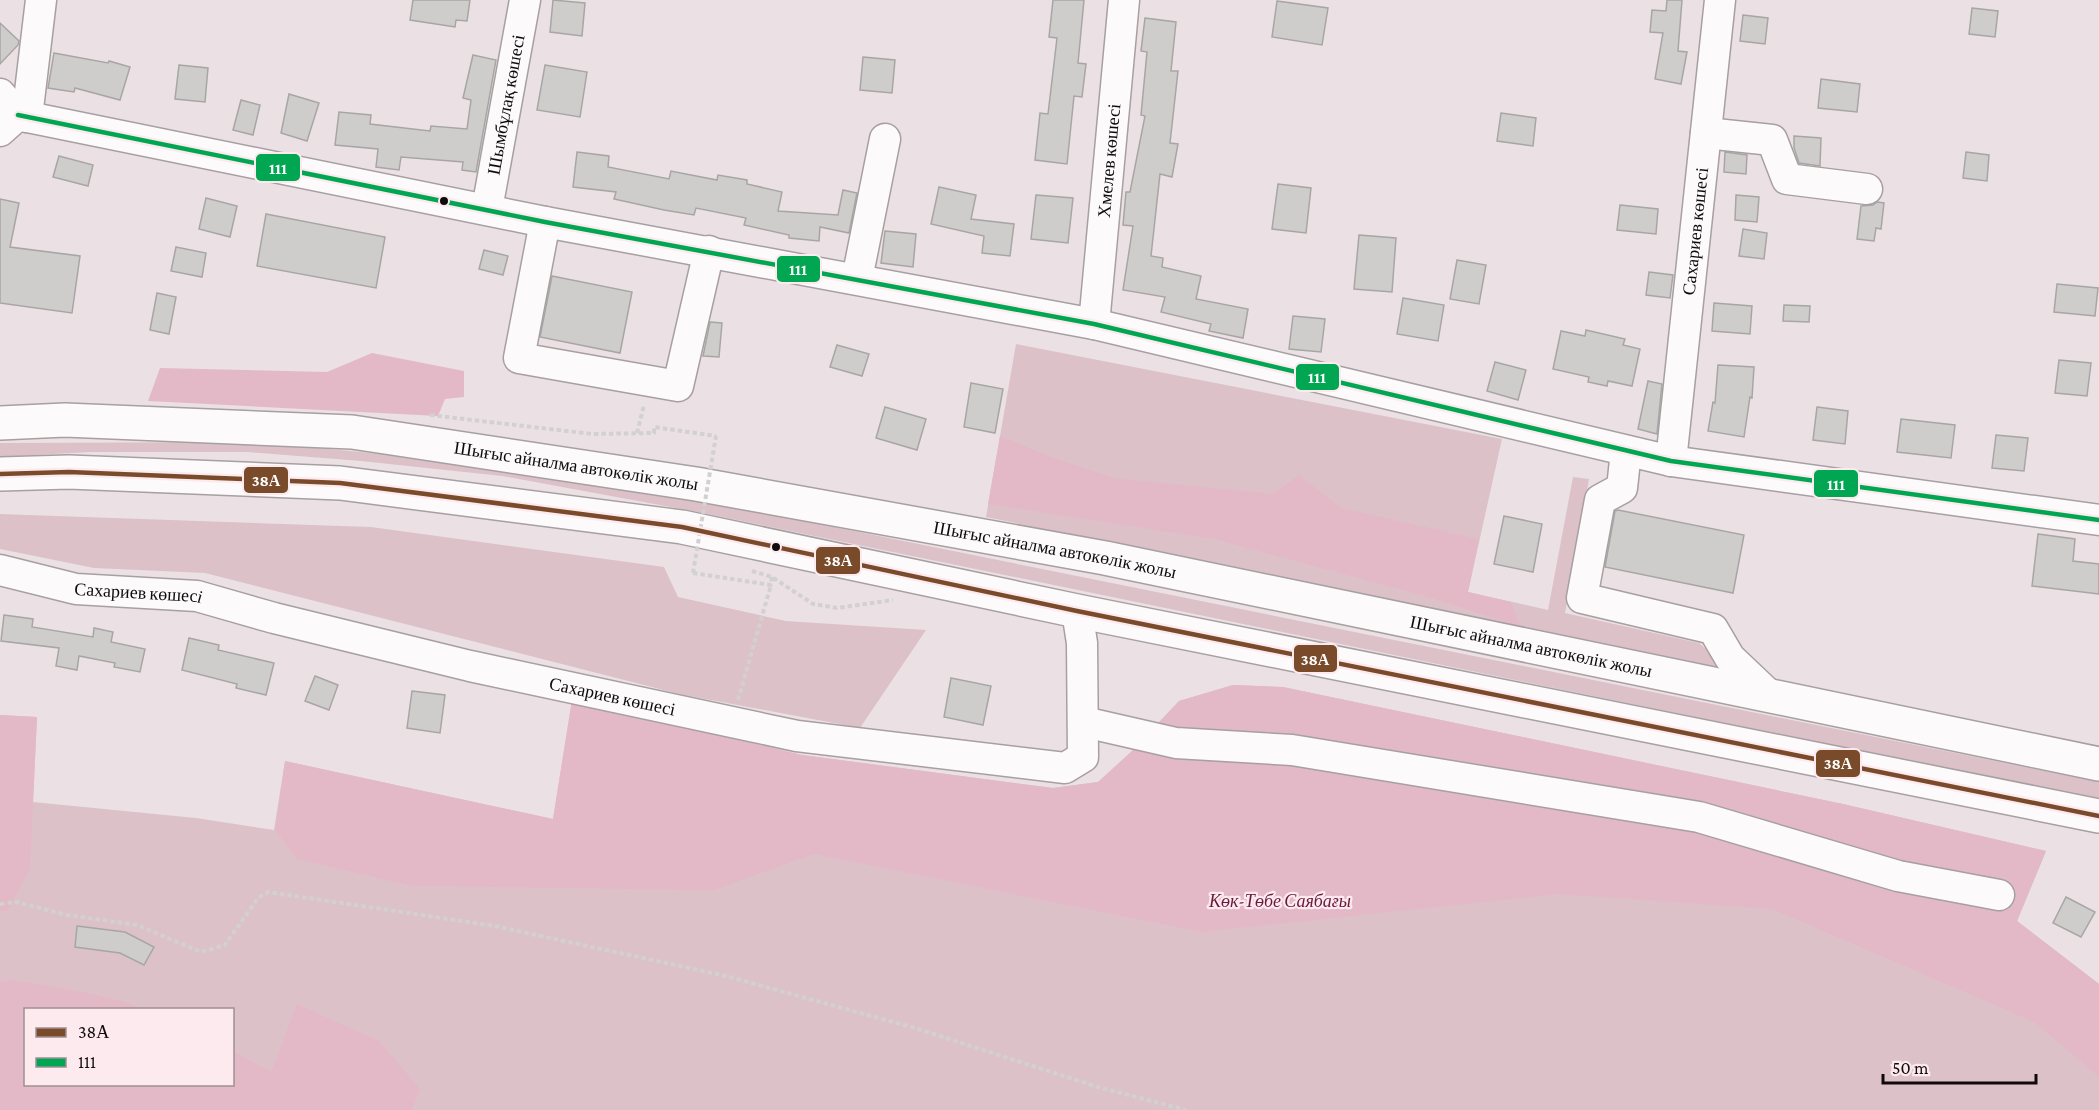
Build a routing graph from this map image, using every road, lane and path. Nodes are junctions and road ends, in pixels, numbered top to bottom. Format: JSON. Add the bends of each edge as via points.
{"nodes":[{"id":1,"x":42,"y":0,"type":"edge"},
{"id":2,"x":525,"y":0,"type":"edge"},
{"id":3,"x":1124,"y":0,"type":"edge"},
{"id":4,"x":1720,"y":0,"type":"edge"},
{"id":5,"x":11,"y":114,"type":"edge"},
{"id":6,"x":1706,"y":133,"type":"junction"},
{"id":7,"x":885,"y":139,"type":"dead end"},
{"id":8,"x":1867,"y":189,"type":"dead end"},
{"id":9,"x":487,"y":209,"type":"junction"},
{"id":10,"x":545,"y":222,"type":"junction"},
{"id":11,"x":709,"y":251,"type":"junction"},
{"id":12,"x":857,"y":279,"type":"junction"},
{"id":13,"x":1094,"y":324,"type":"junction"},
{"id":14,"x":0,"y":423,"type":"edge"},
{"id":15,"x":668,"y":429,"type":"dead end"},
{"id":16,"x":1626,"y":451,"type":"junction"},
{"id":17,"x":1671,"y":461,"type":"junction"},
{"id":18,"x":0,"y":474,"type":"edge"},
{"id":19,"x":2099,"y":520,"type":"edge"},
{"id":20,"x":690,"y":551,"type":"dead end"},
{"id":21,"x":700,"y":555,"type":"dead end"},
{"id":22,"x":0,"y":570,"type":"edge"},
{"id":23,"x":751,"y":571,"type":"dead end"},
{"id":24,"x":772,"y":577,"type":"junction"},
{"id":25,"x":771,"y":585,"type":"junction"},
{"id":26,"x":904,"y":599,"type":"dead end"},
{"id":27,"x":1077,"y":611,"type":"junction"},
{"id":28,"x":1769,"y":695,"type":"junction"},
{"id":29,"x":731,"y":722,"type":"junction"},
{"id":30,"x":1084,"y":722,"type":"junction"},
{"id":31,"x":2099,"y":764,"type":"edge"},
{"id":32,"x":2099,"y":816,"type":"edge"},
{"id":33,"x":1999,"y":895,"type":"dead end"},
{"id":34,"x":0,"y":904,"type":"edge"},
{"id":35,"x":1186,"y":1110,"type":"edge"}],
"edges":[{"from":1,"to":5,"type":"street"},
{"from":2,"to":9,"type":"street","name":"Шымбұлақ көшесі"},
{"from":3,"to":13,"type":"street","name":"Хмелев көшесі"},
{"from":4,"to":6,"type":"street","name":"Сахариев көшесі"},
{"from":5,"to":9,"type":"street"},
{"from":6,"to":8,"type":"street","via":[[1772,140],[1787,179]]},
{"from":6,"to":17,"type":"street","name":"Сахариев көшесі"},
{"from":7,"to":12,"type":"street"},
{"from":9,"to":10,"type":"street"},
{"from":10,"to":11,"type":"street"},
{"from":10,"to":11,"type":"street","via":[[519,358],[678,386]]},
{"from":11,"to":12,"type":"street"},
{"from":12,"to":13,"type":"street"},
{"from":13,"to":16,"type":"street"},
{"from":14,"to":28,"type":"main road","name":"Шығыс айналма автокөлік жолы","via":[[65,420],[352,432],[675,480],[1105,558]]},
{"from":15,"to":25,"type":"path","bridge":true,"via":[[716,436],[693,573]]},
{"from":16,"to":17,"type":"street"},
{"from":16,"to":28,"type":"street","via":[[1622,488],[1600,500],[1582,598],[1713,629],[1730,658]]},
{"from":17,"to":19,"type":"street"},
{"from":18,"to":27,"type":"main road","via":[[69,472],[340,483],[682,527]]},
{"from":20,"to":21,"type":"path"},
{"from":22,"to":29,"type":"street","name":"Сахариев көшесі","via":[[76,589],[197,596],[470,666]]},
{"from":23,"to":24,"type":"path"},
{"from":24,"to":25,"type":"path"},
{"from":24,"to":26,"type":"path","via":[[813,604],[837,608]]},
{"from":25,"to":29,"type":"path"},
{"from":27,"to":30,"type":"street","name":"Сахариев көшесі"},
{"from":27,"to":32,"type":"main road"},
{"from":28,"to":31,"type":"main road","name":"Шығыс айналма автокөлік жолы"},
{"from":29,"to":30,"type":"street","name":"Сахариев көшесі","via":[[797,736],[1065,768],[1083,757]]},
{"from":30,"to":33,"type":"street","via":[[1176,743],[1292,750],[1699,817],[1898,876]]},
{"from":34,"to":35,"type":"path","via":[[16,902],[67,915],[137,925],[201,952],[225,945],[258,898],[268,892],[471,922],[726,976]]}]}
